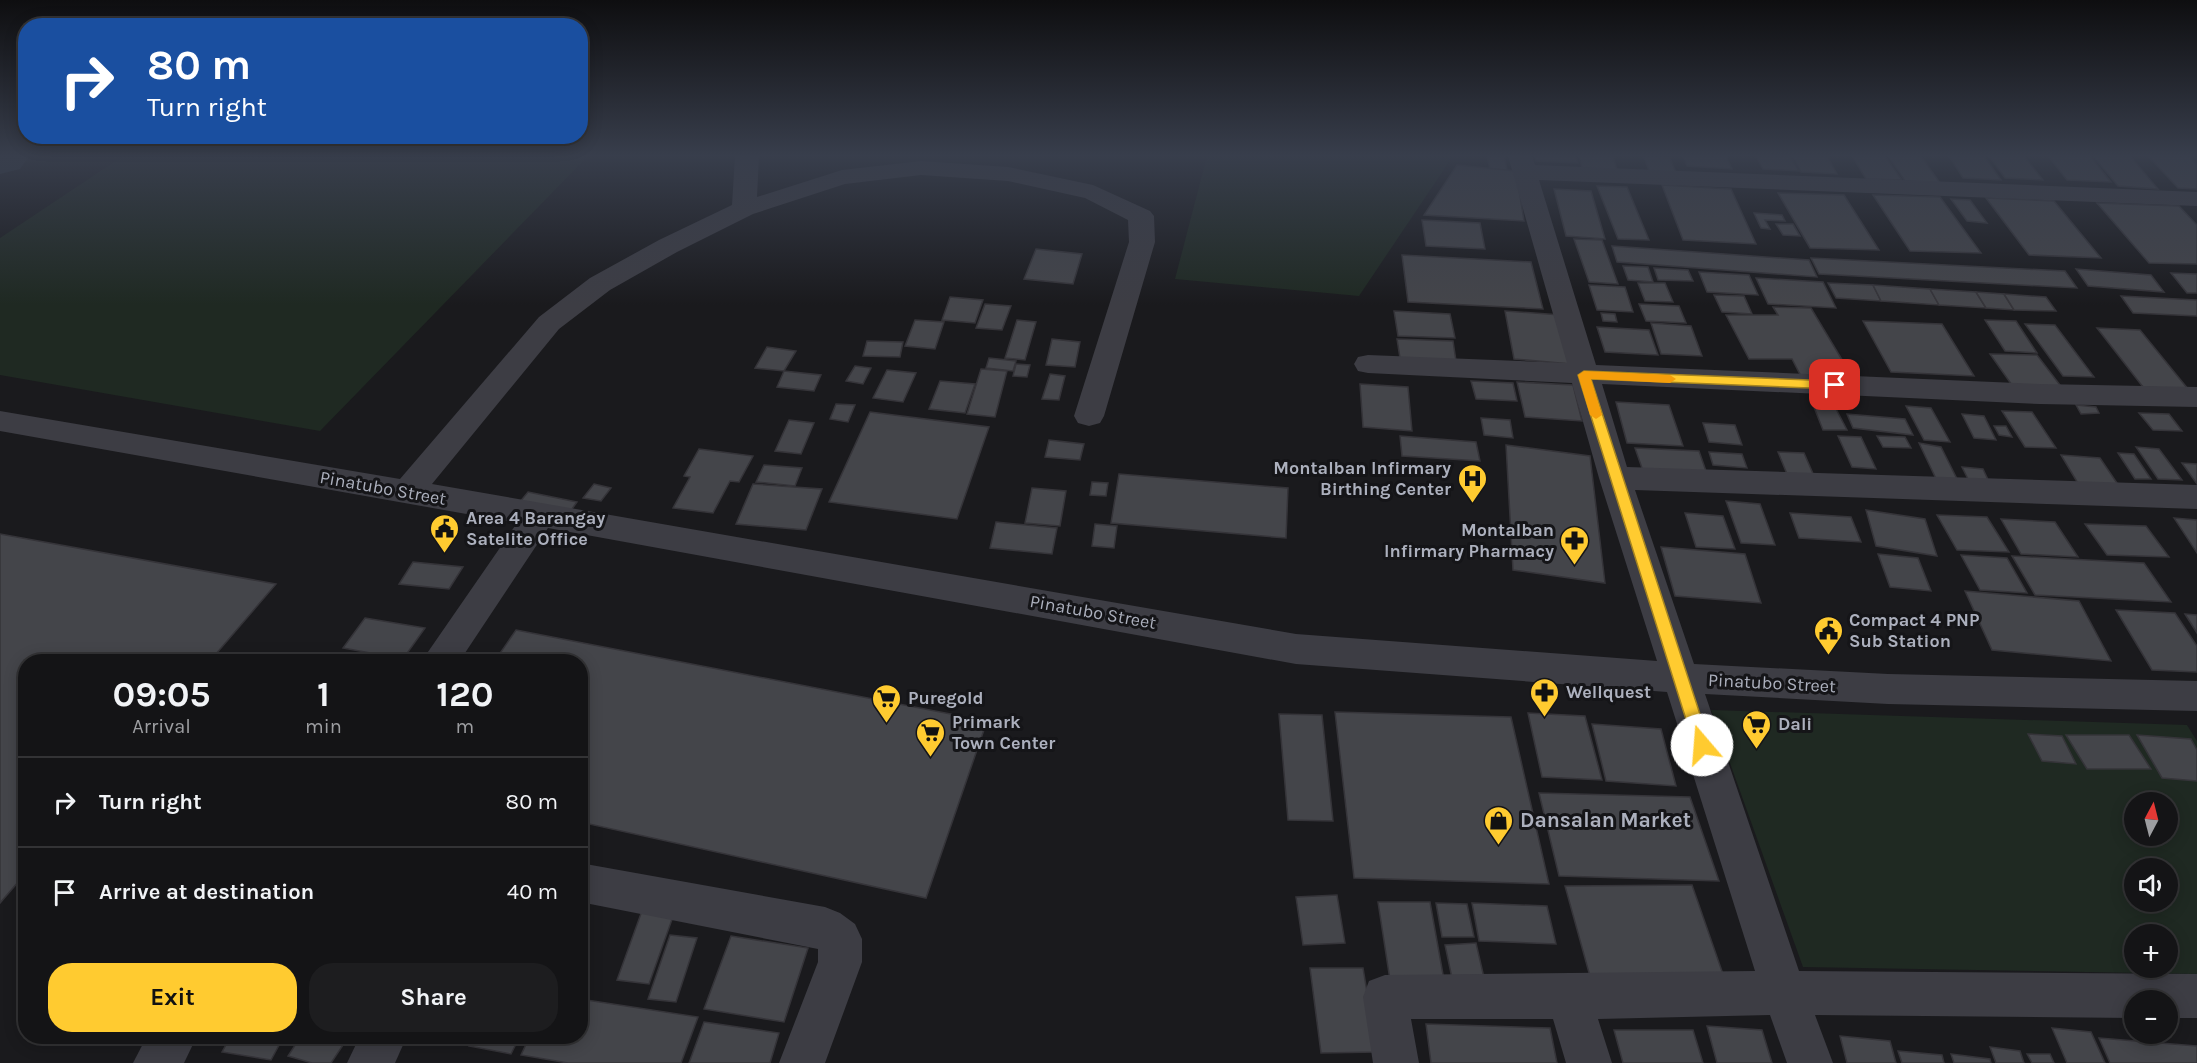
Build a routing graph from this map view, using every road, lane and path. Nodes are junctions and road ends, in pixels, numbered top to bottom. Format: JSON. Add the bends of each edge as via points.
{"nodes":[{"id":1,"x":744,"y":206,"type":"edge"},
{"id":2,"x":754,"y":206,"type":"edge"},
{"id":3,"x":1120,"y":206,"type":"edge"},
{"id":4,"x":1535,"y":206,"type":"edge"},
{"id":5,"x":744,"y":209,"type":"junction"},
{"id":6,"x":1368,"y":364,"type":"dead end"},
{"id":7,"x":1584,"y":375,"type":"junction"},
{"id":8,"x":2197,"y":397,"type":"edge"},
{"id":9,"x":1089,"y":416,"type":"dead end"},
{"id":10,"x":0,"y":421,"type":"edge"},
{"id":11,"x":1615,"y":478,"type":"junction"},
{"id":12,"x":407,"y":492,"type":"junction"},
{"id":13,"x":2197,"y":497,"type":"edge"},
{"id":14,"x":540,"y":515,"type":"junction"},
{"id":15,"x":444,"y":654,"type":"edge"},
{"id":16,"x":1679,"y":678,"type":"junction"},
{"id":17,"x":2197,"y":696,"type":"edge"},
{"id":18,"x":588,"y":883,"type":"edge"},
{"id":19,"x":1784,"y":993,"type":"junction"},
{"id":20,"x":1569,"y":996,"type":"junction"},
{"id":21,"x":2197,"y":996,"type":"edge"},
{"id":22,"x":169,"y":1044,"type":"edge"},
{"id":23,"x":381,"y":1044,"type":"edge"},
{"id":24,"x":156,"y":1063,"type":"edge"},
{"id":25,"x":370,"y":1063,"type":"edge"},
{"id":26,"x":802,"y":1063,"type":"edge"},
{"id":27,"x":1395,"y":1063,"type":"edge"},
{"id":28,"x":1589,"y":1063,"type":"edge"},
{"id":29,"x":1810,"y":1063,"type":"edge"}],
"edges":[{"from":1,"to":5,"type":"street"},
{"from":2,"to":5,"type":"street"},
{"from":3,"to":9,"type":"street","via":[[1141,216],[1142,242]]},
{"from":4,"to":7,"type":"street"},
{"from":5,"to":12,"type":"street","via":[[600,284],[549,323]]},
{"from":6,"to":7,"type":"street"},
{"from":7,"to":8,"type":"street"},
{"from":7,"to":11,"type":"street"},
{"from":10,"to":12,"type":"street","name":"Pinatubo Street"},
{"from":11,"to":13,"type":"street"},
{"from":11,"to":16,"type":"street"},
{"from":12,"to":14,"type":"street","name":"Pinatubo Street"},
{"from":14,"to":15,"type":"street"},
{"from":14,"to":16,"type":"street","name":"Pinatubo Street","via":[[1296,650]]},
{"from":16,"to":17,"type":"street","name":"Pinatubo Street","via":[[1888,689]]},
{"from":16,"to":19,"type":"street"},
{"from":18,"to":26,"type":"street","via":[[825,927],[840,939],[840,962]]},
{"from":19,"to":20,"type":"street"},
{"from":19,"to":21,"type":"street"},
{"from":19,"to":29,"type":"street"},
{"from":20,"to":27,"type":"street","via":[[1385,997]]},
{"from":20,"to":28,"type":"street"},
{"from":22,"to":24,"type":"street"},
{"from":23,"to":25,"type":"street"}]}
